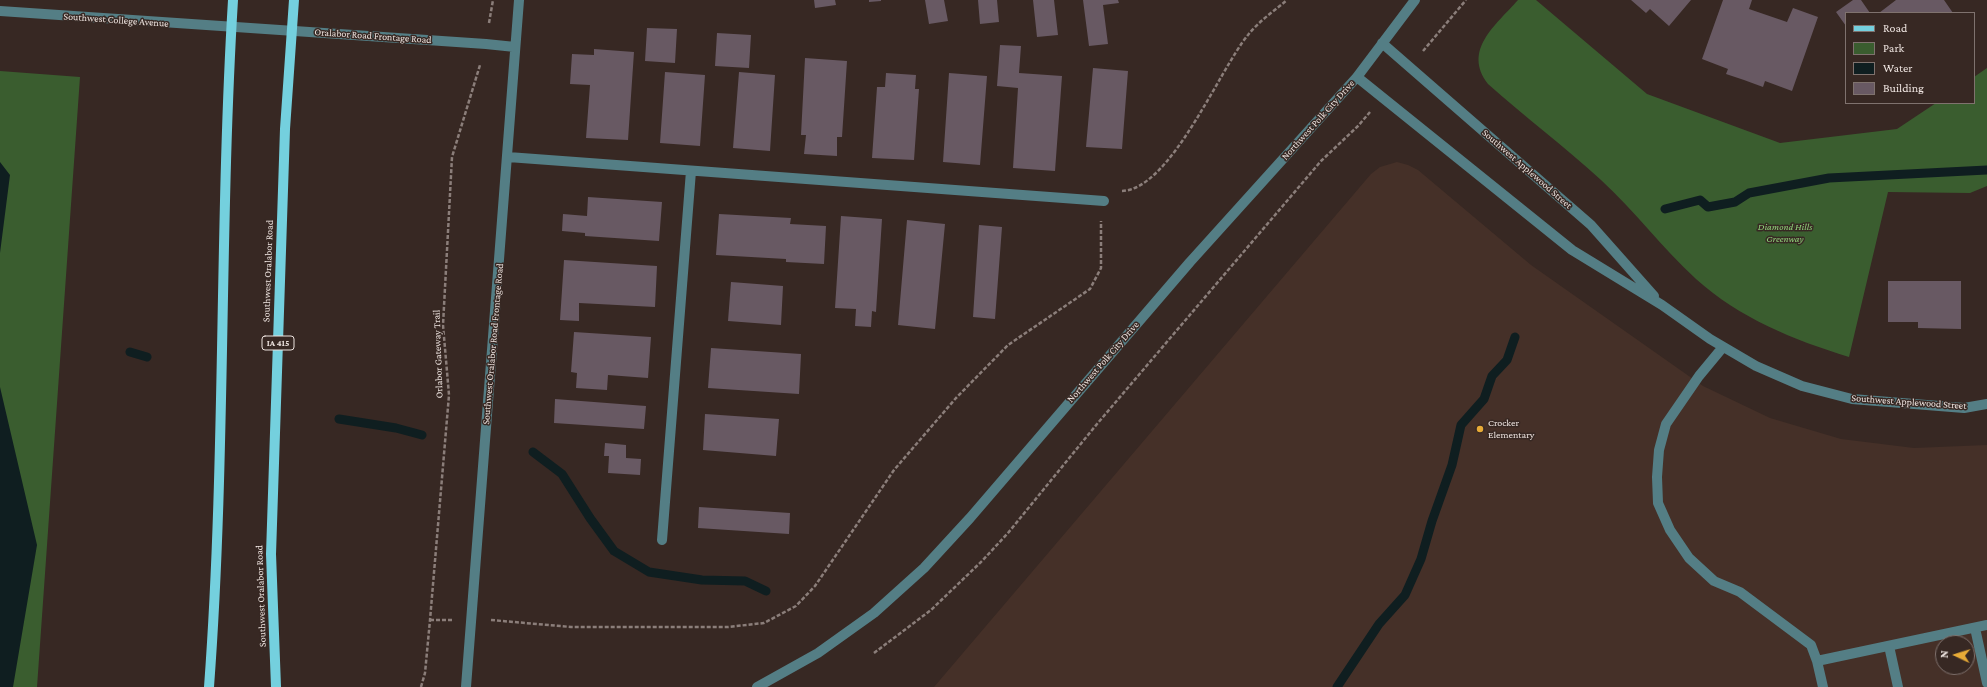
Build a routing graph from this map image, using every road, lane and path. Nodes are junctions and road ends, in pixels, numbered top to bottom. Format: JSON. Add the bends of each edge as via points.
{"nodes":[{"id":1,"x":233,"y":0,"type":"edge"},
{"id":2,"x":294,"y":0,"type":"edge"},
{"id":3,"x":494,"y":0,"type":"edge"},
{"id":4,"x":519,"y":0,"type":"edge"},
{"id":5,"x":1287,"y":0,"type":"edge"},
{"id":6,"x":1415,"y":0,"type":"edge"},
{"id":7,"x":1466,"y":0,"type":"edge"},
{"id":8,"x":0,"y":11,"type":"edge"},
{"id":9,"x":232,"y":28,"type":"junction"},
{"id":10,"x":292,"y":31,"type":"junction"},
{"id":11,"x":486,"y":44,"type":"junction"},
{"id":12,"x":1382,"y":44,"type":"junction"},
{"id":13,"x":515,"y":48,"type":"junction"},
{"id":14,"x":1410,"y":67,"type":"junction"},
{"id":15,"x":1357,"y":77,"type":"junction"},
{"id":16,"x":1383,"y":97,"type":"junction"},
{"id":17,"x":508,"y":157,"type":"junction"},
{"id":18,"x":691,"y":170,"type":"junction"},
{"id":19,"x":1104,"y":200,"type":"junction"},
{"id":20,"x":1662,"y":305,"type":"junction"},
{"id":21,"x":1723,"y":347,"type":"junction"},
{"id":22,"x":1987,"y":404,"type":"edge"},
{"id":23,"x":662,"y":540,"type":"dead end"},
{"id":24,"x":472,"y":619,"type":"junction"},
{"id":25,"x":430,"y":620,"type":"junction"},
{"id":26,"x":1987,"y":625,"type":"edge"},
{"id":27,"x":1975,"y":628,"type":"junction"},
{"id":28,"x":1889,"y":646,"type":"junction"},
{"id":29,"x":874,"y":653,"type":"dead end"},
{"id":30,"x":1817,"y":661,"type":"junction"},
{"id":31,"x":1987,"y":683,"type":"edge"},
{"id":32,"x":209,"y":687,"type":"edge"},
{"id":33,"x":276,"y":687,"type":"edge"},
{"id":34,"x":421,"y":687,"type":"edge"},
{"id":35,"x":466,"y":687,"type":"edge"},
{"id":36,"x":757,"y":687,"type":"edge"},
{"id":37,"x":1823,"y":687,"type":"edge"},
{"id":38,"x":1898,"y":687,"type":"edge"}],
"edges":[{"from":1,"to":9,"type":"main road"},
{"from":2,"to":10,"type":"main road","name":"Southwest Oralabor Road","number":"IA 415"},
{"from":3,"to":11,"type":"path","name":"Orlabor Gateway Trail"},
{"from":4,"to":13,"type":"street","name":"Southwest Oralabor Road Frontage Road"},
{"from":5,"to":19,"type":"path","via":[[1249,34],[1190,131],[1170,158],[1151,178],[1129,191],[1114,192]]},
{"from":6,"to":12,"type":"street","name":"Northwest Polk City Drive"},
{"from":7,"to":14,"type":"path"},
{"from":8,"to":9,"type":"street","name":"Southwest College Avenue"},
{"from":9,"to":10,"type":"street","name":"Oralabor Road Frontage Road"},
{"from":9,"to":32,"type":"main road","via":[[216,598]]},
{"from":10,"to":11,"type":"street","name":"Oralabor Road Frontage Road"},
{"from":10,"to":33,"type":"main road","name":"Southwest Oralabor Road","number":"IA 415","via":[[285,130],[271,554]]},
{"from":11,"to":13,"type":"street","name":"Oralabor Road Frontage Road"},
{"from":11,"to":25,"type":"path","name":"Orlabor Gateway Trail","via":[[452,157],[444,325],[449,395]]},
{"from":12,"to":14,"type":"street","name":"Southwest Applewood Street"},
{"from":12,"to":15,"type":"street","name":"Northwest Polk City Drive"},
{"from":13,"to":17,"type":"street","name":"Southwest Oralabor Road Frontage Road"},
{"from":14,"to":20,"type":"street","name":"Southwest Applewood Street","via":[[1591,224]]},
{"from":15,"to":16,"type":"street","name":"Southwest Applewood Street"},
{"from":15,"to":36,"type":"street","name":"Northwest Polk City Drive","via":[[1190,262],[924,568],[874,613],[818,653]]},
{"from":16,"to":20,"type":"street","name":"Southwest Applewood Street","via":[[1572,250]]},
{"from":16,"to":29,"type":"path","via":[[1358,126],[1321,161],[1092,430],[1008,533],[931,610]]},
{"from":17,"to":18,"type":"street"},
{"from":17,"to":24,"type":"street","name":"Southwest Oralabor Road Frontage Road"},
{"from":18,"to":19,"type":"street"},
{"from":18,"to":23,"type":"street"},
{"from":19,"to":24,"type":"path","via":[[1100,224],[1102,268],[1090,289],[1008,345],[956,398],[894,470],[815,586],[796,606],[764,623],[728,627],[571,627]]},
{"from":20,"to":21,"type":"street","name":"Southwest Applewood Street"},
{"from":21,"to":22,"type":"street","name":"Southwest Applewood Street","via":[[1756,366],[1802,386],[1852,398],[1964,408]]},
{"from":21,"to":30,"type":"street","via":[[1699,376],[1666,424],[1658,450],[1658,503],[1670,530],[1689,558],[1714,581],[1740,592],[1794,631],[1811,645]]},
{"from":24,"to":25,"type":"path"},
{"from":24,"to":35,"type":"street","name":"Southwest Oralabor Road Frontage Road"},
{"from":25,"to":34,"type":"path","name":"Orlabor Gateway Trail","via":[[425,673]]},
{"from":26,"to":27,"type":"street"},
{"from":27,"to":28,"type":"street"},
{"from":27,"to":31,"type":"street"},
{"from":28,"to":30,"type":"street"},
{"from":28,"to":38,"type":"street"},
{"from":30,"to":37,"type":"street"}]}
